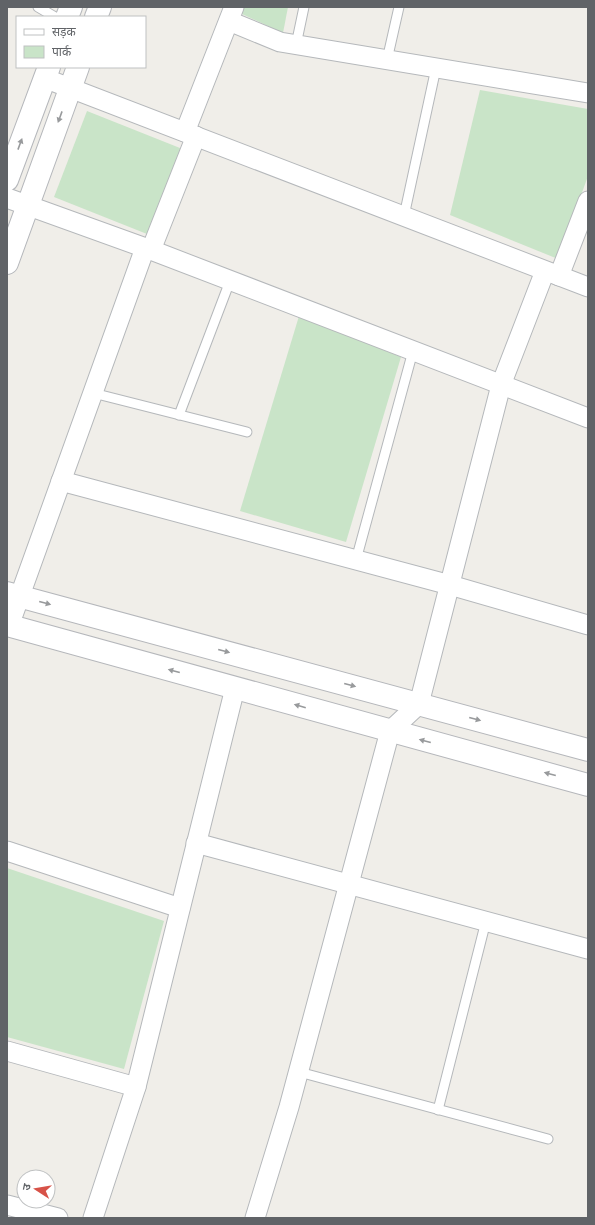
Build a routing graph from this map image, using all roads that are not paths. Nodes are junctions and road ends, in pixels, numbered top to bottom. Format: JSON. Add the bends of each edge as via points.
{"nodes":[{"id":1,"x":38,"y":7,"type":"edge"},
{"id":2,"x":304,"y":7,"type":"edge"},
{"id":3,"x":399,"y":7,"type":"edge"},
{"id":4,"x":232,"y":14,"type":"edge"},
{"id":5,"x":54,"y":16,"type":"edge"},
{"id":6,"x":296,"y":45,"type":"junction"},
{"id":7,"x":387,"y":60,"type":"junction"},
{"id":8,"x":78,"y":68,"type":"edge"},
{"id":9,"x":436,"y":68,"type":"junction"},
{"id":10,"x":46,"y":72,"type":"edge"},
{"id":11,"x":70,"y":88,"type":"junction"},
{"id":12,"x":588,"y":92,"type":"edge"},
{"id":13,"x":190,"y":134,"type":"junction"},
{"id":14,"x":9,"y":170,"type":"edge"},
{"id":15,"x":7,"y":198,"type":"edge"},
{"id":16,"x":28,"y":206,"type":"junction"},
{"id":17,"x":587,"y":206,"type":"edge"},
{"id":18,"x":404,"y":216,"type":"junction"},
{"id":19,"x":148,"y":249,"type":"junction"},
{"id":20,"x":7,"y":263,"type":"edge"},
{"id":21,"x":552,"y":274,"type":"junction"},
{"id":22,"x":230,"y":281,"type":"junction"},
{"id":23,"x":588,"y":287,"type":"edge"},
{"id":24,"x":413,"y":350,"type":"junction"},
{"id":25,"x":501,"y":384,"type":"junction"},
{"id":26,"x":94,"y":393,"type":"junction"},
{"id":27,"x":178,"y":415,"type":"junction"},
{"id":28,"x":588,"y":418,"type":"edge"},
{"id":29,"x":247,"y":432,"type":"dead end"},
{"id":30,"x":61,"y":481,"type":"junction"},
{"id":31,"x":356,"y":560,"type":"junction"},
{"id":32,"x":450,"y":585,"type":"junction"},
{"id":33,"x":13,"y":594,"type":"edge"},
{"id":34,"x":8,"y":625,"type":"edge"},
{"id":35,"x":588,"y":625,"type":"edge"},
{"id":36,"x":235,"y":688,"type":"junction"},
{"id":37,"x":419,"y":704,"type":"junction"},
{"id":38,"x":390,"y":731,"type":"junction"},
{"id":39,"x":588,"y":750,"type":"edge"},
{"id":40,"x":588,"y":785,"type":"edge"},
{"id":41,"x":196,"y":843,"type":"junction"},
{"id":42,"x":7,"y":851,"type":"edge"},
{"id":43,"x":348,"y":883,"type":"junction"},
{"id":44,"x":180,"y":908,"type":"junction"},
{"id":45,"x":486,"y":921,"type":"junction"},
{"id":46,"x":588,"y":949,"type":"edge"},
{"id":47,"x":7,"y":1051,"type":"edge"},
{"id":48,"x":298,"y":1072,"type":"junction"},
{"id":49,"x":136,"y":1087,"type":"junction"},
{"id":50,"x":438,"y":1110,"type":"junction"},
{"id":51,"x":548,"y":1139,"type":"dead end"},
{"id":52,"x":7,"y":1205,"type":"edge"},
{"id":53,"x":58,"y":1218,"type":"edge"},
{"id":54,"x":93,"y":1218,"type":"edge"},
{"id":55,"x":255,"y":1218,"type":"edge"}],
"edges":[{"from":1,"to":5,"type":"lane"},
{"from":2,"to":6,"type":"lane"},
{"from":3,"to":7,"type":"lane"},
{"from":4,"to":6,"type":"street","via":[[280,42]]},
{"from":4,"to":13,"type":"street"},
{"from":6,"to":7,"type":"street"},
{"from":7,"to":9,"type":"street"},
{"from":8,"to":11,"type":"street"},
{"from":9,"to":12,"type":"street"},
{"from":9,"to":18,"type":"lane"},
{"from":10,"to":11,"type":"street"},
{"from":14,"to":10,"type":"street","one_way":true},
{"from":11,"to":13,"type":"street"},
{"from":11,"to":16,"type":"street","one_way":true},
{"from":13,"to":18,"type":"street"},
{"from":13,"to":19,"type":"street"},
{"from":15,"to":16,"type":"street"},
{"from":16,"to":19,"type":"street"},
{"from":16,"to":20,"type":"street"},
{"from":17,"to":21,"type":"street"},
{"from":18,"to":21,"type":"street"},
{"from":19,"to":22,"type":"street"},
{"from":19,"to":26,"type":"street"},
{"from":21,"to":23,"type":"street"},
{"from":21,"to":25,"type":"street"},
{"from":22,"to":24,"type":"street"},
{"from":22,"to":27,"type":"lane"},
{"from":24,"to":25,"type":"street"},
{"from":24,"to":31,"type":"lane"},
{"from":25,"to":28,"type":"street"},
{"from":25,"to":32,"type":"street"},
{"from":26,"to":27,"type":"lane"},
{"from":26,"to":30,"type":"street"},
{"from":27,"to":29,"type":"lane"},
{"from":30,"to":31,"type":"street"},
{"from":30,"to":33,"type":"street"},
{"from":31,"to":32,"type":"street"},
{"from":32,"to":35,"type":"street"},
{"from":32,"to":37,"type":"street"},
{"from":33,"to":34,"type":"street"},
{"from":33,"to":37,"type":"street","one_way":true},
{"from":36,"to":34,"type":"street","one_way":true},
{"from":38,"to":36,"type":"street","one_way":true},
{"from":36,"to":41,"type":"street"},
{"from":37,"to":38,"type":"street"},
{"from":37,"to":39,"type":"street","one_way":true},
{"from":40,"to":38,"type":"street","one_way":true},
{"from":38,"to":43,"type":"street"},
{"from":41,"to":43,"type":"street"},
{"from":41,"to":44,"type":"street"},
{"from":42,"to":44,"type":"street"},
{"from":43,"to":45,"type":"street"},
{"from":43,"to":48,"type":"street"},
{"from":44,"to":49,"type":"street"},
{"from":45,"to":46,"type":"street"},
{"from":45,"to":50,"type":"lane"},
{"from":47,"to":49,"type":"street"},
{"from":48,"to":50,"type":"lane"},
{"from":48,"to":55,"type":"street"},
{"from":49,"to":54,"type":"street"},
{"from":50,"to":51,"type":"lane"},
{"from":52,"to":53,"type":"street"}]}
